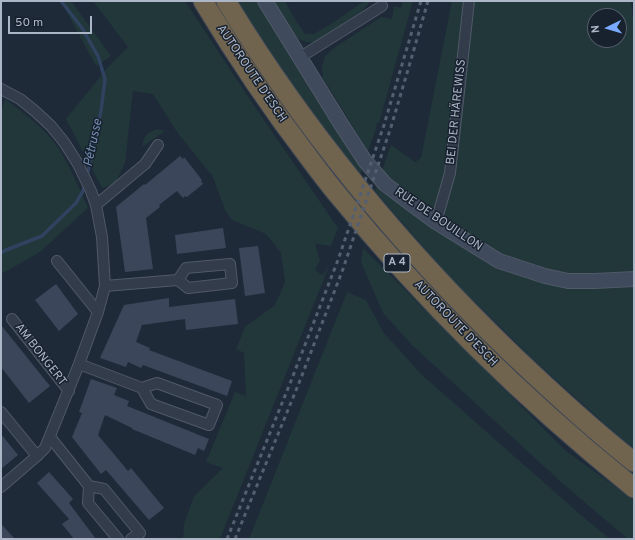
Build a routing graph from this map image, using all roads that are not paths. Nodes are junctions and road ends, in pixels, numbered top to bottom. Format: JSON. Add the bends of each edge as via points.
{"nodes":[{"id":1,"x":203,"y":1,"type":"edge"},
{"id":2,"x":226,"y":1,"type":"edge"},
{"id":3,"x":265,"y":1,"type":"edge"},
{"id":4,"x":469,"y":1,"type":"edge"},
{"id":5,"x":382,"y":6,"type":"dead end"},
{"id":6,"x":299,"y":58,"type":"junction"},
{"id":7,"x":1,"y":89,"type":"edge"},
{"id":8,"x":158,"y":145,"type":"dead end"},
{"id":9,"x":96,"y":206,"type":"junction"},
{"id":10,"x":436,"y":222,"type":"junction"},
{"id":11,"x":57,"y":261,"type":"dead end"},
{"id":12,"x":634,"y":279,"type":"edge"},
{"id":13,"x":178,"y":280,"type":"junction"},
{"id":14,"x":105,"y":286,"type":"junction"},
{"id":15,"x":98,"y":312,"type":"junction"},
{"id":16,"x":12,"y":318,"type":"dead end"},
{"id":17,"x":79,"y":364,"type":"junction"},
{"id":18,"x":142,"y":388,"type":"junction"},
{"id":19,"x":69,"y":390,"type":"junction"},
{"id":20,"x":1,"y":412,"type":"edge"},
{"id":21,"x":50,"y":436,"type":"junction"},
{"id":22,"x":37,"y":456,"type":"junction"},
{"id":23,"x":634,"y":462,"type":"edge"},
{"id":24,"x":89,"y":486,"type":"junction"},
{"id":25,"x":1,"y":487,"type":"edge"},
{"id":26,"x":634,"y":488,"type":"edge"},
{"id":27,"x":118,"y":539,"type":"edge"},
{"id":28,"x":131,"y":539,"type":"edge"}],
"edges":[{"from":1,"to":26,"type":"highway","name":"AUTOROUTE D'ESCH","number":"A 4","via":[[263,95],[337,194],[387,252],[459,330],[523,393]]},
{"from":2,"to":23,"type":"highway","name":"AUTOROUTE D'ESCH","number":"A 4","via":[[281,86],[350,178],[403,241],[524,366]]},
{"from":3,"to":6,"type":"street","name":"RUE DE BOUILLON"},
{"from":4,"to":10,"type":"street","name":"BEI DER HÄREWISS","via":[[450,173]]},
{"from":5,"to":6,"type":"street"},
{"from":6,"to":10,"type":"street","name":"RUE DE BOUILLON","via":[[365,161],[385,184]]},
{"from":7,"to":9,"type":"street","name":"AM BONGERT","via":[[20,99],[36,112],[64,142],[78,164]]},
{"from":8,"to":9,"type":"street","via":[[145,164]]},
{"from":9,"to":14,"type":"street","name":"AM BONGERT","via":[[102,236]]},
{"from":10,"to":12,"type":"street","name":"RUE DE BOUILLON","via":[[499,261],[545,276],[568,281]]},
{"from":11,"to":15,"type":"street"},
{"from":13,"to":13,"type":"street","via":[[188,288],[232,283],[230,264],[186,268]]},
{"from":13,"to":14,"type":"street"},
{"from":14,"to":15,"type":"street","name":"AM BONGERT"},
{"from":15,"to":17,"type":"street","name":"AM BONGERT"},
{"from":16,"to":19,"type":"street","name":"AM BONGERT"},
{"from":17,"to":18,"type":"street","name":"AM BONGERT"},
{"from":17,"to":19,"type":"street","name":"AM BONGERT"},
{"from":18,"to":18,"type":"street","via":[[150,404],[209,425],[217,404],[157,383]]},
{"from":19,"to":21,"type":"street","name":"AM BONGERT"},
{"from":20,"to":22,"type":"street"},
{"from":21,"to":22,"type":"street","name":"AM BONGERT"},
{"from":21,"to":24,"type":"street"},
{"from":22,"to":25,"type":"street","name":"AM BONGERT"},
{"from":24,"to":27,"type":"street","via":[[88,503]]},
{"from":24,"to":28,"type":"street","via":[[104,489],[140,533]]}]}
